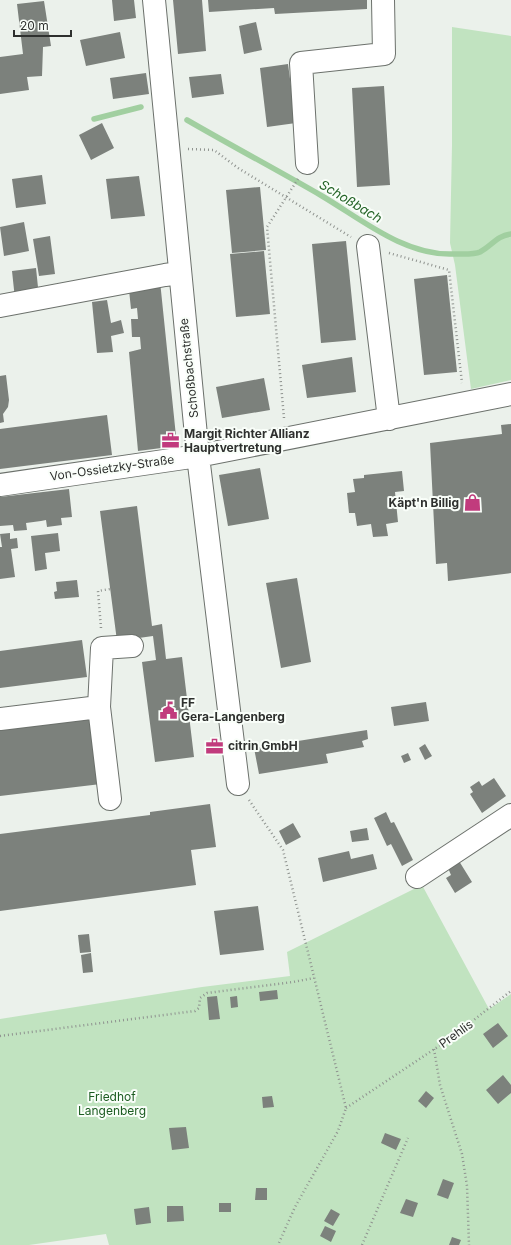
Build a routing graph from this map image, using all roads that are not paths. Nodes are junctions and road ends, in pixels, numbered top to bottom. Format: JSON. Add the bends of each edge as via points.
{"nodes":[{"id":1,"x":154,"y":0,"type":"edge"},
{"id":2,"x":383,"y":0,"type":"edge"},
{"id":3,"x":304,"y":168,"type":"road end"},
{"id":4,"x":368,"y":246,"type":"dead end"},
{"id":5,"x":180,"y":273,"type":"junction"},
{"id":6,"x":0,"y":306,"type":"edge"},
{"id":7,"x":511,"y":394,"type":"edge"},
{"id":8,"x":389,"y":419,"type":"junction"},
{"id":9,"x":198,"y":456,"type":"junction"},
{"id":10,"x":0,"y":485,"type":"edge"},
{"id":11,"x":132,"y":646,"type":"dead end"},
{"id":12,"x":99,"y":707,"type":"junction"},
{"id":13,"x":0,"y":719,"type":"edge"},
{"id":14,"x":238,"y":784,"type":"road end"},
{"id":15,"x":110,"y":799,"type":"dead end"},
{"id":16,"x":511,"y":815,"type":"edge"},
{"id":17,"x":417,"y":877,"type":"dead end"}],
"edges":[{"from":1,"to":5,"type":"street","name":"Schoßbachstraße"},
{"from":2,"to":3,"type":"street","via":[[384,54],[301,63]]},
{"from":4,"to":8,"type":"street"},
{"from":5,"to":6,"type":"street"},
{"from":5,"to":9,"type":"street","name":"Schoßbachstraße"},
{"from":7,"to":8,"type":"street","name":"Von-Ossietzky-Straße"},
{"from":8,"to":9,"type":"street","name":"Von-Ossietzky-Straße"},
{"from":9,"to":10,"type":"street","name":"Von-Ossietzky-Straße"},
{"from":9,"to":14,"type":"street","name":"Schoßbachstraße"},
{"from":11,"to":12,"type":"street","via":[[102,648]]},
{"from":12,"to":13,"type":"street"},
{"from":12,"to":15,"type":"street"},
{"from":16,"to":17,"type":"street"}]}
